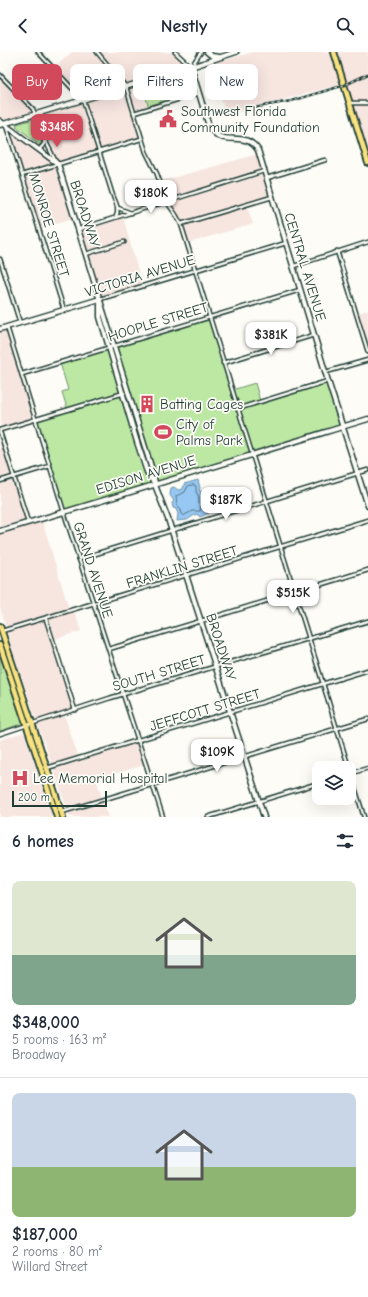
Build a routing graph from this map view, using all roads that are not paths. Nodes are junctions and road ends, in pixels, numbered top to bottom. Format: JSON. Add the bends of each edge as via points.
{"nodes":[{"id":1,"x":38,"y":52,"type":"edge"},
{"id":2,"x":97,"y":52,"type":"edge"},
{"id":3,"x":175,"y":52,"type":"edge"},
{"id":4,"x":201,"y":52,"type":"edge"},
{"id":5,"x":207,"y":52,"type":"edge"},
{"id":6,"x":236,"y":52,"type":"edge"},
{"id":7,"x":334,"y":52,"type":"edge"},
{"id":8,"x":221,"y":58,"type":"junction"},
{"id":9,"x":188,"y":64,"type":"edge"},
{"id":10,"x":193,"y":64,"type":"edge"},
{"id":11,"x":197,"y":65,"type":"edge"},
{"id":12,"x":0,"y":75,"type":"edge"},
{"id":13,"x":133,"y":85,"type":"edge"},
{"id":14,"x":70,"y":86,"type":"edge"},
{"id":15,"x":197,"y":86,"type":"edge"},
{"id":16,"x":126,"y":87,"type":"junction"},
{"id":17,"x":199,"y":93,"type":"junction"},
{"id":18,"x":83,"y":100,"type":"joint"},
{"id":19,"x":350,"y":103,"type":"junction"},
{"id":20,"x":368,"y":103,"type":"edge"},
{"id":21,"x":134,"y":113,"type":"junction"},
{"id":22,"x":36,"y":114,"type":"junction"},
{"id":23,"x":0,"y":121,"type":"edge"},
{"id":24,"x":2,"y":125,"type":"edge"},
{"id":25,"x":44,"y":138,"type":"junction"},
{"id":26,"x":141,"y":139,"type":"junction"},
{"id":27,"x":39,"y":150,"type":"junction"},
{"id":28,"x":100,"y":152,"type":"junction"},
{"id":29,"x":325,"y":160,"type":"dead end"},
{"id":30,"x":368,"y":163,"type":"edge"},
{"id":31,"x":58,"y":164,"type":"junction"},
{"id":32,"x":265,"y":171,"type":"junction"},
{"id":33,"x":22,"y":175,"type":"junction"},
{"id":34,"x":267,"y":178,"type":"junction"},
{"id":35,"x":272,"y":196,"type":"junction"},
{"id":36,"x":167,"y":202,"type":"junction"},
{"id":37,"x":118,"y":208,"type":"junction"},
{"id":38,"x":131,"y":213,"type":"junction"},
{"id":39,"x":116,"y":217,"type":"junction"},
{"id":40,"x":181,"y":224,"type":"junction"},
{"id":41,"x":79,"y":229,"type":"junction"},
{"id":42,"x":124,"y":242,"type":"dead end"},
{"id":43,"x":368,"y":242,"type":"edge"},
{"id":44,"x":286,"y":243,"type":"junction"},
{"id":45,"x":337,"y":251,"type":"junction"},
{"id":46,"x":86,"y":254,"type":"junction"},
{"id":47,"x":0,"y":259,"type":"edge"},
{"id":48,"x":293,"y":266,"type":"junction"},
{"id":49,"x":195,"y":270,"type":"junction"},
{"id":50,"x":300,"y":289,"type":"junction"},
{"id":51,"x":100,"y":299,"type":"junction"},
{"id":52,"x":64,"y":310,"type":"junction"},
{"id":53,"x":209,"y":317,"type":"junction"},
{"id":54,"x":20,"y":323,"type":"junction"},
{"id":55,"x":7,"y":327,"type":"junction"},
{"id":56,"x":0,"y":329,"type":"edge"},
{"id":57,"x":314,"y":335,"type":"junction"},
{"id":58,"x":114,"y":346,"type":"junction"},
{"id":59,"x":108,"y":348,"type":"junction"},
{"id":60,"x":368,"y":352,"type":"edge"},
{"id":61,"x":368,"y":360,"type":"edge"},
{"id":62,"x":223,"y":363,"type":"junction"},
{"id":63,"x":326,"y":372,"type":"junction"},
{"id":64,"x":22,"y":374,"type":"junction"},
{"id":65,"x":328,"y":381,"type":"junction"},
{"id":66,"x":128,"y":392,"type":"junction"},
{"id":67,"x":123,"y":394,"type":"junction"},
{"id":68,"x":237,"y":409,"type":"junction"},
{"id":69,"x":36,"y":420,"type":"junction"},
{"id":70,"x":368,"y":420,"type":"edge"},
{"id":71,"x":343,"y":427,"type":"junction"},
{"id":72,"x":0,"y":431,"type":"edge"},
{"id":73,"x":251,"y":455,"type":"junction"},
{"id":74,"x":50,"y":466,"type":"junction"},
{"id":75,"x":368,"y":470,"type":"edge"},
{"id":76,"x":358,"y":473,"type":"junction"},
{"id":77,"x":14,"y":477,"type":"junction"},
{"id":78,"x":0,"y":481,"type":"edge"},
{"id":79,"x":155,"y":485,"type":"junction"},
{"id":80,"x":265,"y":501,"type":"junction"},
{"id":81,"x":368,"y":506,"type":"edge"},
{"id":82,"x":64,"y":511,"type":"junction"},
{"id":83,"x":368,"y":520,"type":"edge"},
{"id":84,"x":28,"y":522,"type":"junction"},
{"id":85,"x":171,"y":530,"type":"junction"},
{"id":86,"x":0,"y":531,"type":"edge"},
{"id":87,"x":280,"y":547,"type":"junction"},
{"id":88,"x":79,"y":559,"type":"junction"},
{"id":89,"x":368,"y":570,"type":"edge"},
{"id":90,"x":186,"y":576,"type":"junction"},
{"id":91,"x":294,"y":593,"type":"junction"},
{"id":92,"x":94,"y":604,"type":"junction"},
{"id":93,"x":46,"y":619,"type":"junction"},
{"id":94,"x":368,"y":621,"type":"edge"},
{"id":95,"x":201,"y":622,"type":"junction"},
{"id":96,"x":0,"y":626,"type":"edge"},
{"id":97,"x":1,"y":631,"type":"edge"},
{"id":98,"x":308,"y":639,"type":"junction"},
{"id":99,"x":0,"y":645,"type":"edge"},
{"id":100,"x":109,"y":649,"type":"junction"},
{"id":101,"x":216,"y":667,"type":"junction"},
{"id":102,"x":368,"y":670,"type":"edge"},
{"id":103,"x":322,"y":684,"type":"junction"},
{"id":104,"x":123,"y":694,"type":"junction"},
{"id":105,"x":75,"y":710,"type":"junction"},
{"id":106,"x":231,"y":712,"type":"junction"},
{"id":107,"x":368,"y":719,"type":"edge"},
{"id":108,"x":32,"y":724,"type":"junction"},
{"id":109,"x":26,"y":726,"type":"junction"},
{"id":110,"x":336,"y":729,"type":"junction"},
{"id":111,"x":0,"y":734,"type":"edge"},
{"id":112,"x":138,"y":740,"type":"junction"},
{"id":113,"x":245,"y":757,"type":"junction"},
{"id":114,"x":347,"y":761,"type":"edge"},
{"id":115,"x":47,"y":768,"type":"junction"},
{"id":116,"x":368,"y":768,"type":"edge"},
{"id":117,"x":356,"y":772,"type":"edge"},
{"id":118,"x":153,"y":784,"type":"junction"},
{"id":119,"x":312,"y":785,"type":"edge"},
{"id":120,"x":356,"y":792,"type":"edge"},
{"id":121,"x":259,"y":801,"type":"junction"},
{"id":122,"x":62,"y":815,"type":"edge"},
{"id":123,"x":57,"y":817,"type":"edge"},
{"id":124,"x":163,"y":817,"type":"edge"},
{"id":125,"x":208,"y":817,"type":"edge"},
{"id":126,"x":264,"y":817,"type":"edge"},
{"id":127,"x":364,"y":817,"type":"edge"}],
"edges":[{"from":1,"to":14,"type":"street"},
{"from":2,"to":16,"type":"street"},
{"from":3,"to":9,"type":"street"},
{"from":4,"to":10,"type":"street"},
{"from":5,"to":8,"type":"street"},
{"from":6,"to":8,"type":"street"},
{"from":7,"to":19,"type":"main road"},
{"from":8,"to":11,"type":"street"},
{"from":12,"to":22,"type":"street","name":"BROADWAY"},
{"from":13,"to":16,"type":"street"},
{"from":15,"to":17,"type":"street","name":"CENTRAL AVENUE"},
{"from":16,"to":21,"type":"street"},
{"from":17,"to":21,"type":"street"},
{"from":17,"to":32,"type":"street","name":"CENTRAL AVENUE","via":[[214,134],[224,139],[242,139],[252,143],[258,150]]},
{"from":18,"to":22,"type":"street"},
{"from":18,"to":28,"type":"street"},
{"from":19,"to":20,"type":"street"},
{"from":19,"to":30,"type":"main road"},
{"from":21,"to":26,"type":"street"},
{"from":22,"to":24,"type":"street"},
{"from":22,"to":25,"type":"street","name":"BROADWAY"},
{"from":23,"to":24,"type":"street","name":"MONROE STREET"},
{"from":24,"to":27,"type":"street","name":"MONROE STREET"},
{"from":24,"to":33,"type":"street","name":"MONROE STREET","via":[[9,133]]},
{"from":25,"to":27,"type":"street","via":[[44,144]]},
{"from":25,"to":31,"type":"street","name":"BROADWAY"},
{"from":26,"to":28,"type":"street"},
{"from":26,"to":36,"type":"street","via":[[158,174]]},
{"from":27,"to":31,"type":"street","name":"MONROE STREET"},
{"from":28,"to":31,"type":"street"},
{"from":28,"to":37,"type":"street"},
{"from":29,"to":34,"type":"street"},
{"from":31,"to":33,"type":"street"},
{"from":31,"to":41,"type":"street","name":"BROADWAY"},
{"from":32,"to":34,"type":"street","name":"CENTRAL AVENUE"},
{"from":32,"to":36,"type":"street"},
{"from":33,"to":52,"type":"street","name":"MONROE STREET"},
{"from":34,"to":35,"type":"street","name":"CENTRAL AVENUE"},
{"from":35,"to":40,"type":"street"},
{"from":35,"to":44,"type":"street","name":"CENTRAL AVENUE"},
{"from":36,"to":38,"type":"street"},
{"from":36,"to":40,"type":"street"},
{"from":37,"to":38,"type":"street"},
{"from":37,"to":39,"type":"street"},
{"from":38,"to":39,"type":"street"},
{"from":39,"to":41,"type":"street"},
{"from":40,"to":49,"type":"street"},
{"from":41,"to":46,"type":"street","name":"BROADWAY"},
{"from":42,"to":46,"type":"street"},
{"from":43,"to":45,"type":"street"},
{"from":44,"to":48,"type":"street","name":"CENTRAL AVENUE"},
{"from":44,"to":49,"type":"street","name":"VICTORIA AVENUE"},
{"from":45,"to":48,"type":"street"},
{"from":45,"to":60,"type":"street"},
{"from":46,"to":51,"type":"street","name":"BROADWAY"},
{"from":47,"to":54,"type":"street"},
{"from":48,"to":50,"type":"street","name":"CENTRAL AVENUE"},
{"from":49,"to":51,"type":"street","name":"VICTORIA AVENUE"},
{"from":49,"to":53,"type":"street"},
{"from":50,"to":53,"type":"street","name":"HOOPLE STREET"},
{"from":50,"to":57,"type":"street","name":"CENTRAL AVENUE"},
{"from":51,"to":52,"type":"street","name":"VICTORIA AVENUE"},
{"from":51,"to":58,"type":"street","name":"BROADWAY"},
{"from":51,"to":59,"type":"street","name":"BROADWAY","via":[[100,317]]},
{"from":52,"to":54,"type":"street","name":"VICTORIA AVENUE"},
{"from":53,"to":58,"type":"street","name":"HOOPLE STREET"},
{"from":53,"to":62,"type":"street"},
{"from":54,"to":55,"type":"street","name":"VICTORIA AVENUE"},
{"from":55,"to":56,"type":"street","name":"VICTORIA AVENUE"},
{"from":55,"to":64,"type":"street","name":"GRAND AVENUE"},
{"from":57,"to":62,"type":"street"},
{"from":57,"to":63,"type":"street","name":"CENTRAL AVENUE"},
{"from":58,"to":59,"type":"street","name":"HOOPLE STREET"},
{"from":58,"to":66,"type":"street","name":"BROADWAY"},
{"from":59,"to":64,"type":"street","name":"HOOPLE STREET"},
{"from":59,"to":67,"type":"street","name":"BROADWAY"},
{"from":61,"to":63,"type":"street"},
{"from":62,"to":68,"type":"street"},
{"from":63,"to":65,"type":"street","name":"CENTRAL AVENUE"},
{"from":64,"to":69,"type":"street","name":"GRAND AVENUE"},
{"from":65,"to":68,"type":"street"},
{"from":65,"to":71,"type":"street","name":"CENTRAL AVENUE"},
{"from":66,"to":67,"type":"street"},
{"from":66,"to":79,"type":"street","name":"BROADWAY"},
{"from":67,"to":69,"type":"street"},
{"from":67,"to":79,"type":"street","name":"BROADWAY","via":[[147,472]]},
{"from":68,"to":73,"type":"street"},
{"from":69,"to":72,"type":"street"},
{"from":69,"to":74,"type":"street","name":"GRAND AVENUE"},
{"from":70,"to":71,"type":"street","name":"EDISON AVENUE"},
{"from":71,"to":73,"type":"street","name":"EDISON AVENUE"},
{"from":71,"to":76,"type":"street","name":"CENTRAL AVENUE"},
{"from":72,"to":77,"type":"street"},
{"from":73,"to":79,"type":"street","name":"EDISON AVENUE"},
{"from":73,"to":80,"type":"street"},
{"from":74,"to":77,"type":"street"},
{"from":74,"to":82,"type":"street","name":"GRAND AVENUE"},
{"from":75,"to":76,"type":"street"},
{"from":76,"to":80,"type":"street"},
{"from":76,"to":81,"type":"street","name":"CENTRAL AVENUE"},
{"from":77,"to":78,"type":"street"},
{"from":77,"to":84,"type":"street"},
{"from":79,"to":82,"type":"street","name":"EDISON AVENUE"},
{"from":79,"to":85,"type":"street","name":"BROADWAY"},
{"from":80,"to":85,"type":"street"},
{"from":80,"to":87,"type":"street"},
{"from":82,"to":84,"type":"street","name":"EDISON AVENUE"},
{"from":82,"to":88,"type":"street","name":"GRAND AVENUE"},
{"from":83,"to":87,"type":"street","name":"FRANKLIN STREET"},
{"from":84,"to":86,"type":"street","name":"EDISON AVENUE"},
{"from":85,"to":88,"type":"street"},
{"from":85,"to":90,"type":"street","name":"BROADWAY"},
{"from":87,"to":90,"type":"street","name":"FRANKLIN STREET"},
{"from":87,"to":91,"type":"street"},
{"from":88,"to":92,"type":"street","name":"GRAND AVENUE"},
{"from":89,"to":91,"type":"street"},
{"from":90,"to":92,"type":"street","name":"FRANKLIN STREET"},
{"from":90,"to":95,"type":"street","name":"BROADWAY"},
{"from":91,"to":95,"type":"street"},
{"from":91,"to":98,"type":"street"},
{"from":92,"to":93,"type":"street","name":"FRANKLIN STREET"},
{"from":92,"to":100,"type":"street","name":"GRAND AVENUE"},
{"from":93,"to":97,"type":"street","name":"FRANKLIN STREET"},
{"from":93,"to":105,"type":"street"},
{"from":94,"to":98,"type":"street","name":"SOUTH STREET"},
{"from":95,"to":100,"type":"street"},
{"from":95,"to":101,"type":"street","name":"BROADWAY"},
{"from":96,"to":97,"type":"main road"},
{"from":97,"to":108,"type":"main road"},
{"from":98,"to":101,"type":"street","name":"SOUTH STREET"},
{"from":98,"to":103,"type":"street"},
{"from":99,"to":109,"type":"main road"},
{"from":100,"to":104,"type":"street","name":"GRAND AVENUE"},
{"from":101,"to":104,"type":"street","name":"SOUTH STREET"},
{"from":101,"to":106,"type":"street","name":"BROADWAY"},
{"from":102,"to":103,"type":"street","name":"JEFFCOTT STREET"},
{"from":103,"to":106,"type":"street","name":"JEFFCOTT STREET"},
{"from":103,"to":110,"type":"street"},
{"from":104,"to":105,"type":"street","name":"SOUTH STREET"},
{"from":104,"to":112,"type":"street","name":"GRAND AVENUE"},
{"from":105,"to":108,"type":"street","name":"SOUTH STREET"},
{"from":106,"to":112,"type":"street","name":"JEFFCOTT STREET"},
{"from":106,"to":113,"type":"street","name":"BROADWAY"},
{"from":107,"to":110,"type":"street"},
{"from":108,"to":109,"type":"street","name":"SOUTH STREET"},
{"from":108,"to":115,"type":"main road"},
{"from":109,"to":111,"type":"street","name":"SOUTH STREET"},
{"from":109,"to":123,"type":"main road"},
{"from":110,"to":113,"type":"street"},
{"from":110,"to":114,"type":"street"},
{"from":112,"to":115,"type":"street","name":"JEFFCOTT STREET"},
{"from":112,"to":118,"type":"street","name":"GRAND AVENUE"},
{"from":113,"to":118,"type":"street"},
{"from":113,"to":121,"type":"street","name":"BROADWAY"},
{"from":115,"to":122,"type":"main road"},
{"from":116,"to":117,"type":"street"},
{"from":118,"to":122,"type":"street"},
{"from":118,"to":124,"type":"street","name":"GRAND AVENUE"},
{"from":119,"to":121,"type":"street"},
{"from":120,"to":127,"type":"street"},
{"from":121,"to":125,"type":"street"},
{"from":121,"to":126,"type":"street","name":"BROADWAY"}]}
